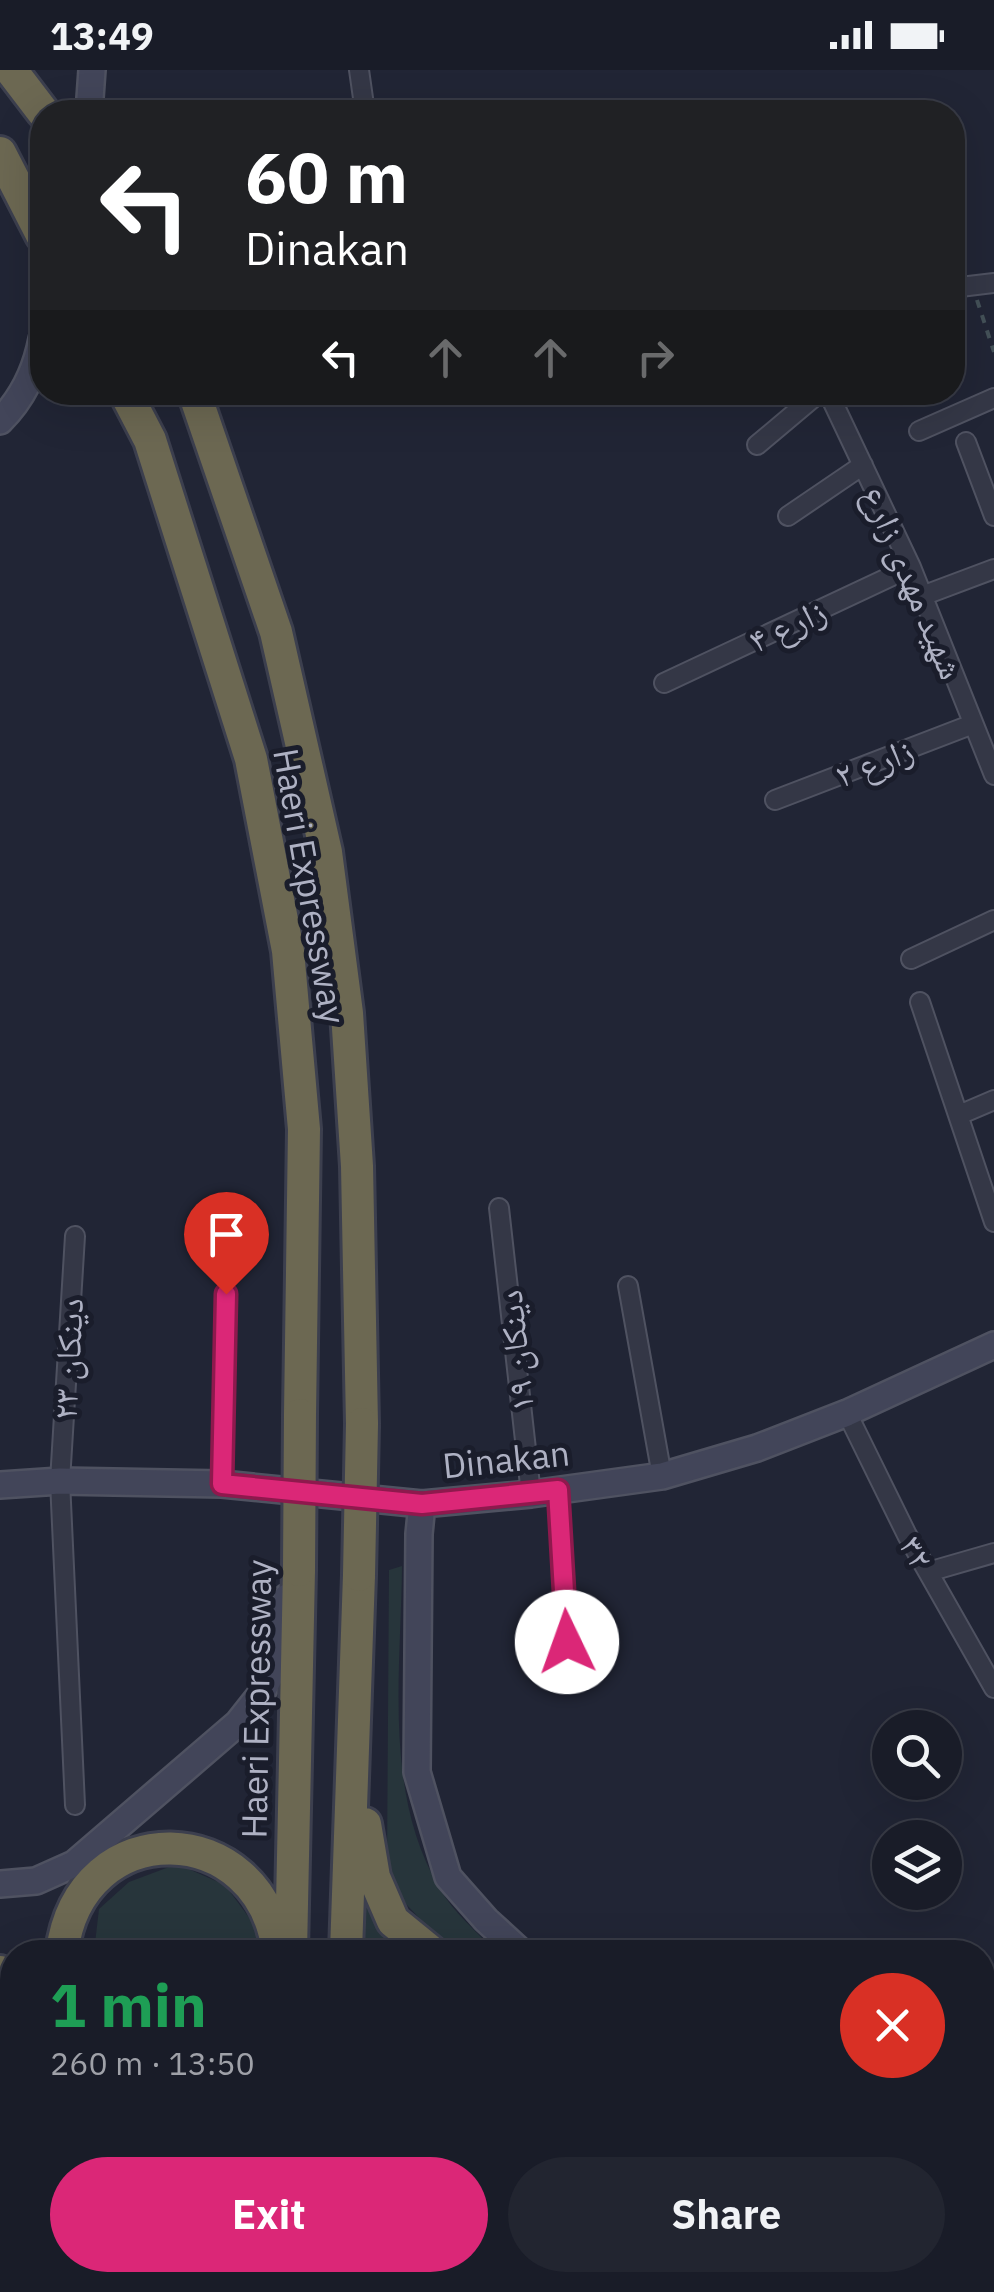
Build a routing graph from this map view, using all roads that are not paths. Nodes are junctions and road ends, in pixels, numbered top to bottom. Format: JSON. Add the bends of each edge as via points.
{"nodes":[{"id":1,"x":11,"y":70,"type":"edge"},
{"id":2,"x":92,"y":70,"type":"edge"},
{"id":3,"x":359,"y":70,"type":"edge"},
{"id":4,"x":34,"y":100,"type":"edge"},
{"id":5,"x":90,"y":100,"type":"edge"},
{"id":6,"x":364,"y":100,"type":"edge"},
{"id":7,"x":0,"y":153,"type":"edge"},
{"id":8,"x":30,"y":210,"type":"edge"},
{"id":9,"x":994,"y":283,"type":"edge"},
{"id":10,"x":965,"y":287,"type":"edge"},
{"id":11,"x":30,"y":376,"type":"edge"},
{"id":12,"x":994,"y":398,"type":"edge"},
{"id":13,"x":132,"y":405,"type":"edge"},
{"id":14,"x":198,"y":405,"type":"edge"},
{"id":15,"x":805,"y":405,"type":"edge"},
{"id":16,"x":834,"y":405,"type":"edge"},
{"id":17,"x":0,"y":421,"type":"edge"},
{"id":18,"x":920,"y":431,"type":"dead end"},
{"id":19,"x":966,"y":442,"type":"dead end"},
{"id":20,"x":757,"y":445,"type":"dead end"},
{"id":21,"x":863,"y":465,"type":"junction"},
{"id":22,"x":788,"y":516,"type":"dead end"},
{"id":23,"x":994,"y":516,"type":"edge"},
{"id":24,"x":910,"y":567,"type":"junction"},
{"id":25,"x":994,"y":569,"type":"edge"},
{"id":26,"x":922,"y":596,"type":"junction"},
{"id":27,"x":664,"y":683,"type":"dead end"},
{"id":28,"x":982,"y":728,"type":"edge"},
{"id":29,"x":994,"y":775,"type":"edge"},
{"id":30,"x":774,"y":800,"type":"dead end"},
{"id":31,"x":994,"y":920,"type":"edge"},
{"id":32,"x":911,"y":959,"type":"dead end"},
{"id":33,"x":920,"y":1002,"type":"dead end"},
{"id":34,"x":994,"y":1100,"type":"edge"},
{"id":35,"x":959,"y":1116,"type":"junction"},
{"id":36,"x":499,"y":1208,"type":"dead end"},
{"id":37,"x":994,"y":1222,"type":"edge"},
{"id":38,"x":75,"y":1236,"type":"dead end"},
{"id":39,"x":628,"y":1286,"type":"dead end"},
{"id":40,"x":226,"y":1294,"type":"dead end"},
{"id":41,"x":994,"y":1345,"type":"edge"},
{"id":42,"x":848,"y":1413,"type":"junction"},
{"id":43,"x":662,"y":1476,"type":"junction"},
{"id":44,"x":60,"y":1481,"type":"junction"},
{"id":45,"x":222,"y":1484,"type":"junction"},
{"id":46,"x":0,"y":1485,"type":"edge"},
{"id":47,"x":558,"y":1490,"type":"junction"},
{"id":48,"x":530,"y":1494,"type":"junction"},
{"id":49,"x":422,"y":1504,"type":"junction"},
{"id":50,"x":301,"y":1508,"type":"junction"},
{"id":51,"x":994,"y":1553,"type":"edge"},
{"id":52,"x":928,"y":1572,"type":"junction"},
{"id":53,"x":569,"y":1680,"type":"dead end"},
{"id":54,"x":994,"y":1688,"type":"edge"},
{"id":55,"x":354,"y":1750,"type":"junction"},
{"id":56,"x":75,"y":1805,"type":"dead end"},
{"id":57,"x":0,"y":1884,"type":"edge"},
{"id":58,"x":64,"y":1940,"type":"edge"},
{"id":59,"x":275,"y":1940,"type":"edge"},
{"id":60,"x":291,"y":1940,"type":"edge"},
{"id":61,"x":346,"y":1940,"type":"edge"},
{"id":62,"x":416,"y":1940,"type":"edge"},
{"id":63,"x":508,"y":1940,"type":"edge"}],
"edges":[{"from":1,"to":4,"type":"highway"},
{"from":2,"to":5,"type":"main road"},
{"from":3,"to":6,"type":"street"},
{"from":7,"to":8,"type":"highway"},
{"from":9,"to":10,"type":"street"},
{"from":11,"to":17,"type":"main road"},
{"from":12,"to":18,"type":"street"},
{"from":13,"to":50,"type":"highway","name":"Haeri Expressway","bridge":true,"via":[[150,440],[251,759],[288,951],[304,1130]]},
{"from":14,"to":55,"type":"highway","name":"Haeri Expressway","bridge":true,"via":[[276,632],[326,852],[347,1013],[358,1166],[362,1424]]},
{"from":15,"to":20,"type":"street"},
{"from":16,"to":21,"type":"street","name":"شهید مهدی زارع"},
{"from":19,"to":23,"type":"street"},
{"from":21,"to":22,"type":"street"},
{"from":21,"to":24,"type":"street","name":"شهید مهدی زارع"},
{"from":24,"to":26,"type":"street","name":"شهید مهدی زارع"},
{"from":24,"to":27,"type":"street","name":"۴ زارع"},
{"from":25,"to":26,"type":"street"},
{"from":26,"to":28,"type":"street","name":"شهید مهدی زارع"},
{"from":28,"to":29,"type":"street","name":"شهید مهدی زارع"},
{"from":28,"to":30,"type":"street","name":"۲ زارع"},
{"from":31,"to":32,"type":"street"},
{"from":33,"to":35,"type":"street"},
{"from":34,"to":35,"type":"street"},
{"from":35,"to":37,"type":"street"},
{"from":36,"to":48,"type":"street","name":"۱۹ دینکان"},
{"from":38,"to":44,"type":"street","name":"۲۳ دینکان"},
{"from":39,"to":43,"type":"street"},
{"from":40,"to":45,"type":"street"},
{"from":41,"to":42,"type":"main road","name":"Dinakan"},
{"from":42,"to":43,"type":"main road","name":"Dinakan"},
{"from":42,"to":52,"type":"street","name":"۳۲"},
{"from":43,"to":47,"type":"main road","name":"Dinakan"},
{"from":44,"to":45,"type":"main road","name":"Dinakan"},
{"from":44,"to":46,"type":"main road","name":"Dinakan"},
{"from":44,"to":56,"type":"street","name":"۲۳ دینکان"},
{"from":45,"to":49,"type":"main road","name":"Dinakan"},
{"from":47,"to":48,"type":"main road","name":"Dinakan"},
{"from":47,"to":53,"type":"street"},
{"from":48,"to":49,"type":"main road","name":"Dinakan"},
{"from":49,"to":63,"type":"main road","via":[[418,1772],[448,1877]]},
{"from":50,"to":57,"type":"main road","via":[[276,1665],[262,1694],[238,1723],[74,1864],[36,1881]]},
{"from":50,"to":60,"type":"highway","name":"Haeri Expressway","bridge":true},
{"from":51,"to":52,"type":"street"},
{"from":52,"to":54,"type":"street","name":"۳۲"},
{"from":55,"to":61,"type":"highway","name":"Haeri Expressway"},
{"from":55,"to":62,"type":"highway","via":[[374,1877],[393,1920]]},
{"from":58,"to":59,"type":"highway","via":[[95,1877],[111,1863],[155,1850],[214,1857],[246,1878],[266,1904]]}]}
